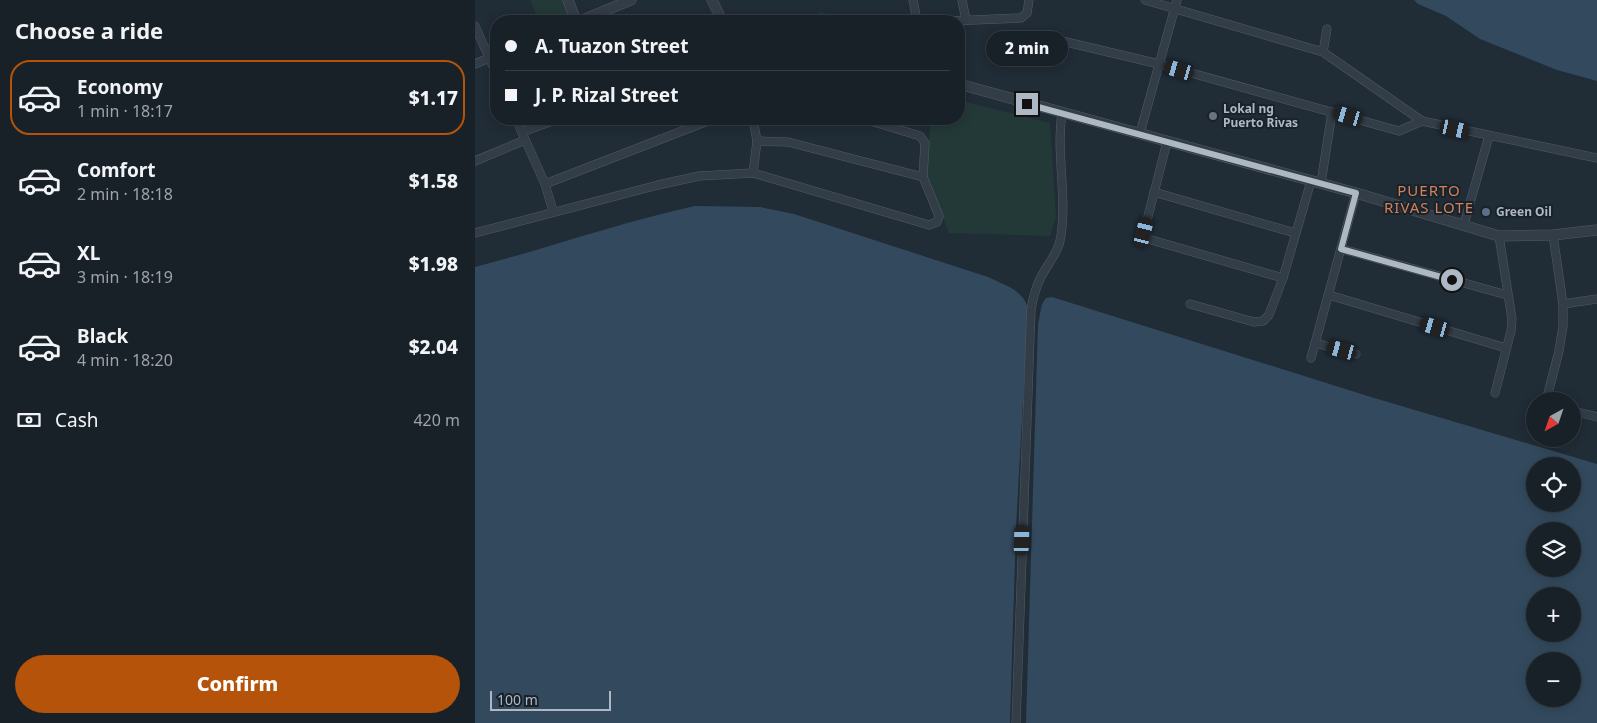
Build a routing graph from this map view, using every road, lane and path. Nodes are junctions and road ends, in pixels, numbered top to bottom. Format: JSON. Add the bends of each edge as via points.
{"nodes":[{"id":1,"x":568,"y":0,"type":"edge"},
{"id":2,"x":631,"y":0,"type":"edge"},
{"id":3,"x":712,"y":0,"type":"edge"},
{"id":4,"x":913,"y":0,"type":"edge"},
{"id":5,"x":962,"y":0,"type":"edge"},
{"id":6,"x":1029,"y":0,"type":"edge"},
{"id":7,"x":1145,"y":0,"type":"edge"},
{"id":8,"x":1177,"y":0,"type":"edge"},
{"id":9,"x":1175,"y":9,"type":"junction"},
{"id":10,"x":575,"y":15,"type":"edge"},
{"id":11,"x":593,"y":15,"type":"edge"},
{"id":12,"x":719,"y":15,"type":"edge"},
{"id":13,"x":916,"y":15,"type":"edge"},
{"id":14,"x":966,"y":20,"type":"joint"},
{"id":15,"x":475,"y":26,"type":"edge"},
{"id":16,"x":1327,"y":29,"type":"dead end"},
{"id":17,"x":1058,"y":40,"type":"dead end"},
{"id":18,"x":490,"y":51,"type":"edge"},
{"id":19,"x":1323,"y":52,"type":"junction"},
{"id":20,"x":490,"y":57,"type":"edge"},
{"id":21,"x":475,"y":64,"type":"edge"},
{"id":22,"x":1159,"y":64,"type":"junction"},
{"id":23,"x":965,"y":86,"type":"edge"},
{"id":24,"x":1062,"y":112,"type":"junction"},
{"id":25,"x":1332,"y":112,"type":"junction"},
{"id":26,"x":1422,"y":121,"type":"junction"},
{"id":27,"x":518,"y":125,"type":"edge"},
{"id":28,"x":546,"y":125,"type":"edge"},
{"id":29,"x":697,"y":125,"type":"edge"},
{"id":30,"x":754,"y":125,"type":"edge"},
{"id":31,"x":883,"y":125,"type":"edge"},
{"id":32,"x":1140,"y":133,"type":"junction"},
{"id":33,"x":523,"y":136,"type":"junction"},
{"id":34,"x":1489,"y":136,"type":"junction"},
{"id":35,"x":757,"y":141,"type":"junction"},
{"id":36,"x":1167,"y":142,"type":"junction"},
{"id":37,"x":1597,"y":158,"type":"edge"},
{"id":38,"x":475,"y":161,"type":"edge"},
{"id":39,"x":753,"y":173,"type":"junction"},
{"id":40,"x":923,"y":177,"type":"junction"},
{"id":41,"x":1316,"y":182,"type":"junction"},
{"id":42,"x":545,"y":184,"type":"junction"},
{"id":43,"x":1154,"y":192,"type":"junction"},
{"id":44,"x":1356,"y":193,"type":"junction"},
{"id":45,"x":553,"y":211,"type":"junction"},
{"id":46,"x":1464,"y":224,"type":"junction"},
{"id":47,"x":1597,"y":229,"type":"edge"},
{"id":48,"x":475,"y":233,"type":"edge"},
{"id":49,"x":1295,"y":233,"type":"junction"},
{"id":50,"x":1553,"y":234,"type":"junction"},
{"id":51,"x":1499,"y":236,"type":"junction"},
{"id":52,"x":1341,"y":249,"type":"junction"},
{"id":53,"x":1283,"y":278,"type":"junction"},
{"id":54,"x":1329,"y":295,"type":"junction"},
{"id":55,"x":1507,"y":295,"type":"junction"},
{"id":56,"x":1597,"y":299,"type":"edge"},
{"id":57,"x":1190,"y":304,"type":"dead end"},
{"id":58,"x":1563,"y":304,"type":"junction"},
{"id":59,"x":1315,"y":343,"type":"junction"},
{"id":60,"x":1506,"y":348,"type":"junction"},
{"id":61,"x":1356,"y":354,"type":"dead end"},
{"id":62,"x":1311,"y":358,"type":"dead end"},
{"id":63,"x":1548,"y":392,"type":"edge"},
{"id":64,"x":1495,"y":394,"type":"dead end"},
{"id":65,"x":1581,"y":413,"type":"edge"},
{"id":66,"x":1597,"y":417,"type":"edge"},
{"id":67,"x":1017,"y":723,"type":"edge"}],
"edges":[{"from":1,"to":10,"type":"street"},
{"from":2,"to":11,"type":"street"},
{"from":3,"to":12,"type":"street"},
{"from":4,"to":13,"type":"street"},
{"from":5,"to":14,"type":"street"},
{"from":6,"to":14,"type":"street","via":[[1027,13],[1021,18]]},
{"from":7,"to":9,"type":"street"},
{"from":8,"to":9,"type":"street"},
{"from":9,"to":19,"type":"street"},
{"from":9,"to":22,"type":"street"},
{"from":15,"to":18,"type":"street"},
{"from":16,"to":19,"type":"street"},
{"from":17,"to":22,"type":"street"},
{"from":19,"to":26,"type":"street"},
{"from":20,"to":21,"type":"street"},
{"from":22,"to":25,"type":"street"},
{"from":22,"to":32,"type":"street"},
{"from":23,"to":24,"type":"street"},
{"from":24,"to":32,"type":"street"},
{"from":24,"to":67,"type":"street","via":[[1059,133],[1063,206],[1061,237],[1058,249],[1034,291],[1031,310]]},
{"from":25,"to":26,"type":"street","via":[[1399,131]]},
{"from":25,"to":41,"type":"street"},
{"from":26,"to":34,"type":"street"},
{"from":27,"to":33,"type":"street"},
{"from":28,"to":33,"type":"street"},
{"from":29,"to":42,"type":"street"},
{"from":30,"to":35,"type":"street"},
{"from":31,"to":40,"type":"street","via":[[920,136],[925,143]]},
{"from":32,"to":36,"type":"street"},
{"from":33,"to":38,"type":"street"},
{"from":33,"to":42,"type":"street"},
{"from":34,"to":37,"type":"street"},
{"from":34,"to":46,"type":"street"},
{"from":35,"to":39,"type":"street"},
{"from":35,"to":40,"type":"street","via":[[788,142]]},
{"from":36,"to":41,"type":"street"},
{"from":36,"to":43,"type":"street"},
{"from":39,"to":40,"type":"street","via":[[929,225],[937,222],[939,216]]},
{"from":39,"to":45,"type":"street","via":[[699,176]]},
{"from":41,"to":44,"type":"street"},
{"from":41,"to":49,"type":"street"},
{"from":42,"to":45,"type":"street"},
{"from":43,"to":49,"type":"street"},
{"from":43,"to":53,"type":"street","via":[[1144,232],[1147,239]]},
{"from":44,"to":46,"type":"street"},
{"from":44,"to":52,"type":"street"},
{"from":45,"to":48,"type":"street"},
{"from":46,"to":51,"type":"street"},
{"from":47,"to":50,"type":"street"},
{"from":49,"to":53,"type":"street"},
{"from":50,"to":51,"type":"street"},
{"from":50,"to":58,"type":"street"},
{"from":51,"to":55,"type":"street"},
{"from":52,"to":54,"type":"street"},
{"from":52,"to":55,"type":"street"},
{"from":53,"to":57,"type":"street","via":[[1269,316],[1263,321],[1254,322]]},
{"from":54,"to":59,"type":"street"},
{"from":54,"to":60,"type":"street"},
{"from":55,"to":60,"type":"street","via":[[1512,319]]},
{"from":56,"to":58,"type":"street"},
{"from":58,"to":63,"type":"street","via":[[1559,351]]},
{"from":59,"to":61,"type":"street"},
{"from":59,"to":62,"type":"street"},
{"from":60,"to":64,"type":"street"},
{"from":65,"to":66,"type":"street"}]}
